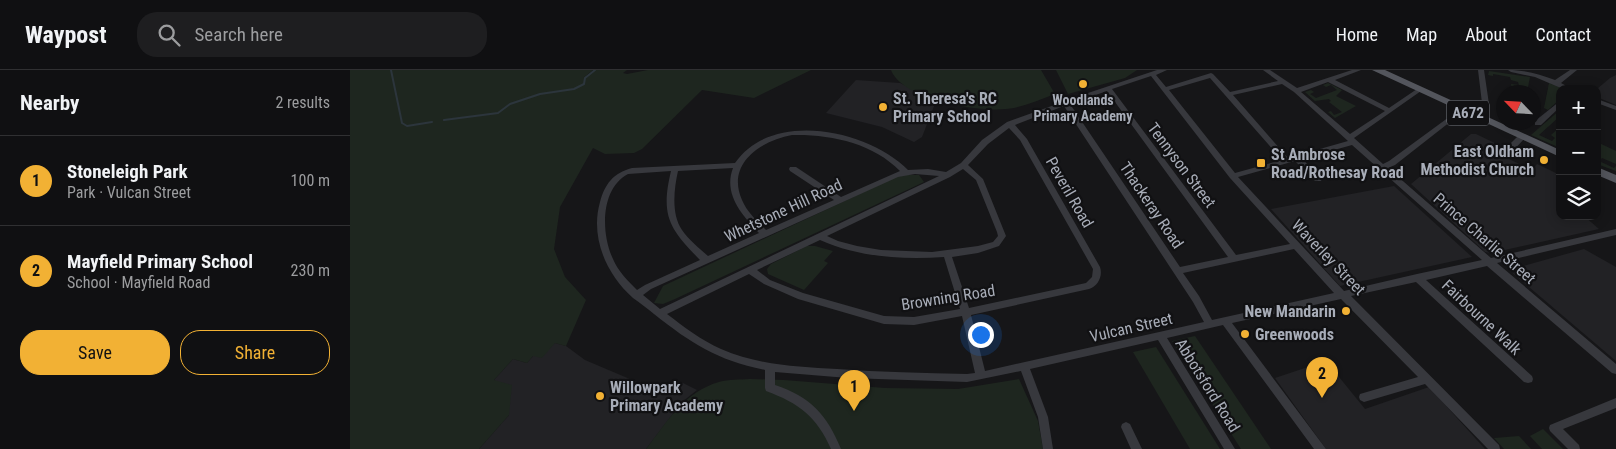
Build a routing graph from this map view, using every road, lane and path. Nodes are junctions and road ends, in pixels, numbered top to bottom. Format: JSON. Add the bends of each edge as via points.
{"nodes":[{"id":1,"x":1164,"y":70,"type":"edge"},
{"id":2,"x":1266,"y":70,"type":"edge"},
{"id":3,"x":1358,"y":70,"type":"edge"},
{"id":4,"x":1481,"y":70,"type":"edge"},
{"id":5,"x":1511,"y":70,"type":"edge"},
{"id":6,"x":1574,"y":70,"type":"edge"},
{"id":7,"x":1384,"y":71,"type":"edge"},
{"id":8,"x":1153,"y":75,"type":"junction"},
{"id":9,"x":1329,"y":80,"type":"junction"},
{"id":10,"x":1283,"y":82,"type":"junction"},
{"id":11,"x":1556,"y":83,"type":"junction"},
{"id":12,"x":1560,"y":85,"type":"edge"},
{"id":13,"x":1108,"y":88,"type":"junction"},
{"id":14,"x":1166,"y":89,"type":"junction"},
{"id":15,"x":1419,"y":90,"type":"junction"},
{"id":16,"x":1296,"y":91,"type":"junction"},
{"id":17,"x":1229,"y":94,"type":"junction"},
{"id":18,"x":1601,"y":102,"type":"edge"},
{"id":19,"x":1066,"y":103,"type":"junction"},
{"id":20,"x":1556,"y":107,"type":"edge"},
{"id":21,"x":1616,"y":108,"type":"edge"},
{"id":22,"x":1462,"y":110,"type":"junction"},
{"id":23,"x":1390,"y":111,"type":"junction"},
{"id":24,"x":1473,"y":115,"type":"junction"},
{"id":25,"x":1541,"y":120,"type":"edge"},
{"id":26,"x":1010,"y":124,"type":"junction"},
{"id":27,"x":1522,"y":138,"type":"junction"},
{"id":28,"x":1351,"y":140,"type":"junction"},
{"id":29,"x":1556,"y":152,"type":"edge"},
{"id":30,"x":1506,"y":153,"type":"dead end"},
{"id":31,"x":1296,"y":158,"type":"junction"},
{"id":32,"x":1286,"y":160,"type":"junction"},
{"id":33,"x":964,"y":164,"type":"junction"},
{"id":34,"x":736,"y":165,"type":"junction"},
{"id":35,"x":1382,"y":167,"type":"junction"},
{"id":36,"x":674,"y":169,"type":"junction"},
{"id":37,"x":792,"y":169,"type":"dead end"},
{"id":38,"x":905,"y":172,"type":"junction"},
{"id":39,"x":1601,"y":173,"type":"edge"},
{"id":40,"x":947,"y":175,"type":"junction"},
{"id":41,"x":1233,"y":176,"type":"junction"},
{"id":42,"x":1616,"y":179,"type":"edge"},
{"id":43,"x":1318,"y":180,"type":"dead end"},
{"id":44,"x":840,"y":200,"type":"junction"},
{"id":45,"x":1616,"y":232,"type":"edge"},
{"id":46,"x":765,"y":235,"type":"junction"},
{"id":47,"x":818,"y":236,"type":"junction"},
{"id":48,"x":1296,"y":246,"type":"junction"},
{"id":49,"x":946,"y":254,"type":"junction"},
{"id":50,"x":1234,"y":259,"type":"junction"},
{"id":51,"x":708,"y":261,"type":"junction"},
{"id":52,"x":1489,"y":262,"type":"junction"},
{"id":53,"x":748,"y":269,"type":"junction"},
{"id":54,"x":1177,"y":271,"type":"junction"},
{"id":55,"x":1417,"y":277,"type":"junction"},
{"id":56,"x":1096,"y":278,"type":"joint"},
{"id":57,"x":1342,"y":294,"type":"junction"},
{"id":58,"x":636,"y":295,"type":"junction"},
{"id":59,"x":966,"y":312,"type":"junction"},
{"id":60,"x":660,"y":313,"type":"junction"},
{"id":61,"x":1226,"y":322,"type":"junction"},
{"id":62,"x":1210,"y":325,"type":"junction"},
{"id":63,"x":1160,"y":336,"type":"junction"},
{"id":64,"x":1024,"y":367,"type":"junction"},
{"id":65,"x":770,"y":368,"type":"junction"},
{"id":66,"x":1616,"y":370,"type":"edge"},
{"id":67,"x":981,"y":376,"type":"junction"},
{"id":68,"x":1427,"y":379,"type":"junction"},
{"id":69,"x":1528,"y":379,"type":"dead end"},
{"id":70,"x":1364,"y":397,"type":"dead end"},
{"id":71,"x":1616,"y":403,"type":"edge"},
{"id":72,"x":1126,"y":427,"type":"dead end"},
{"id":73,"x":1554,"y":428,"type":"joint"},
{"id":74,"x":836,"y":449,"type":"edge"},
{"id":75,"x":1048,"y":449,"type":"edge"},
{"id":76,"x":1137,"y":449,"type":"edge"},
{"id":77,"x":1230,"y":449,"type":"edge"},
{"id":78,"x":1321,"y":449,"type":"edge"},
{"id":79,"x":1495,"y":449,"type":"edge"},
{"id":80,"x":1575,"y":449,"type":"edge"}],
"edges":[{"from":1,"to":8,"type":"street"},
{"from":2,"to":10,"type":"street","name":"Prince Charlie Street"},
{"from":3,"to":9,"type":"street"},
{"from":4,"to":24,"type":"street","via":[[1486,104]]},
{"from":5,"to":11,"type":"street"},
{"from":6,"to":11,"type":"street"},
{"from":7,"to":15,"type":"main road","number":"A672"},
{"from":8,"to":13,"type":"street"},
{"from":8,"to":14,"type":"street","name":"Waverley Street"},
{"from":9,"to":16,"type":"street"},
{"from":9,"to":23,"type":"street"},
{"from":10,"to":16,"type":"street","name":"Prince Charlie Street"},
{"from":10,"to":17,"type":"street"},
{"from":11,"to":12,"type":"street"},
{"from":13,"to":19,"type":"street"},
{"from":13,"to":50,"type":"street","name":"Tennyson Street"},
{"from":14,"to":17,"type":"street","via":[[1211,75]]},
{"from":14,"to":41,"type":"street","name":"Waverley Street"},
{"from":15,"to":22,"type":"main road","number":"A672"},
{"from":15,"to":23,"type":"street"},
{"from":16,"to":28,"type":"street","name":"Prince Charlie Street"},
{"from":17,"to":32,"type":"street"},
{"from":18,"to":21,"type":"street"},
{"from":19,"to":26,"type":"street"},
{"from":19,"to":54,"type":"street","name":"Thackeray Road"},
{"from":20,"to":25,"type":"street"},
{"from":22,"to":24,"type":"main road","number":"A672"},
{"from":22,"to":35,"type":"street","via":[[1392,163]]},
{"from":23,"to":28,"type":"street"},
{"from":24,"to":27,"type":"main road","number":"A672"},
{"from":26,"to":33,"type":"street","via":[[985,142]]},
{"from":26,"to":56,"type":"street","name":"Peveril Road","via":[[1023,139],[1097,269]]},
{"from":27,"to":29,"type":"main road","number":"A672"},
{"from":27,"to":30,"type":"street"},
{"from":28,"to":31,"type":"street"},
{"from":28,"to":35,"type":"street","name":"Prince Charlie Street"},
{"from":31,"to":32,"type":"street"},
{"from":31,"to":43,"type":"street"},
{"from":32,"to":41,"type":"street"},
{"from":33,"to":40,"type":"street"},
{"from":33,"to":49,"type":"street","via":[[979,179],[1001,232],[1000,240],[988,247]]},
{"from":34,"to":36,"type":"street"},
{"from":34,"to":38,"type":"street","via":[[761,142],[792,133],[815,134],[869,146],[898,162]]},
{"from":34,"to":46,"type":"street","via":[[735,192],[745,211]]},
{"from":35,"to":52,"type":"street","name":"Prince Charlie Street"},
{"from":36,"to":51,"type":"street","via":[[670,187],[671,206],[679,231]]},
{"from":36,"to":58,"type":"street","name":"Vulcan Street","via":[[628,172],[617,177],[607,193],[600,227],[602,244],[607,260]]},
{"from":37,"to":44,"type":"street"},
{"from":38,"to":40,"type":"street","name":"Whetstone Hill Road"},
{"from":38,"to":44,"type":"street","name":"Whetstone Hill Road"},
{"from":39,"to":42,"type":"main road"},
{"from":40,"to":47,"type":"street"},
{"from":41,"to":48,"type":"street","name":"Waverley Street"},
{"from":44,"to":46,"type":"street","name":"Whetstone Hill Road"},
{"from":45,"to":52,"type":"street","name":"Vulcan Street"},
{"from":46,"to":51,"type":"street","name":"Whetstone Hill Road"},
{"from":47,"to":49,"type":"street","via":[[845,248],[895,255]]},
{"from":47,"to":53,"type":"street"},
{"from":48,"to":50,"type":"street"},
{"from":48,"to":57,"type":"street","name":"Waverley Street"},
{"from":49,"to":59,"type":"street"},
{"from":50,"to":54,"type":"street"},
{"from":51,"to":58,"type":"street","name":"Whetstone Hill Road"},
{"from":52,"to":55,"type":"street","name":"Vulcan Street"},
{"from":52,"to":66,"type":"street","name":"Prince Charlie Street"},
{"from":53,"to":59,"type":"street","name":"Browning Road","via":[[767,282],[801,296],[884,320],[914,321]]},
{"from":53,"to":60,"type":"street"},
{"from":54,"to":62,"type":"street","name":"Thackeray Road"},
{"from":55,"to":57,"type":"street","name":"Vulcan Street"},
{"from":55,"to":69,"type":"street","name":"Fairbourne Walk"},
{"from":56,"to":59,"type":"street","name":"Browning Road","via":[[1089,286]]},
{"from":57,"to":61,"type":"street","name":"Vulcan Street"},
{"from":57,"to":68,"type":"street","name":"Waverley Street"},
{"from":58,"to":60,"type":"street","name":"Vulcan Street"},
{"from":59,"to":67,"type":"street"},
{"from":60,"to":65,"type":"street","name":"Vulcan Street","via":[[703,344]]},
{"from":61,"to":62,"type":"street","name":"Vulcan Street"},
{"from":61,"to":78,"type":"street"},
{"from":62,"to":63,"type":"street","name":"Vulcan Street"},
{"from":63,"to":64,"type":"street","name":"Vulcan Street"},
{"from":63,"to":77,"type":"street","name":"Abbotsford Road"},
{"from":64,"to":67,"type":"street","name":"Vulcan Street"},
{"from":64,"to":75,"type":"street","via":[[1043,416]]},
{"from":65,"to":67,"type":"street","name":"Vulcan Street","via":[[876,376]]},
{"from":65,"to":74,"type":"street","via":[[770,388],[807,404],[821,419]]},
{"from":68,"to":70,"type":"street"},
{"from":68,"to":79,"type":"street","name":"Waverley Street"},
{"from":71,"to":73,"type":"street"},
{"from":72,"to":76,"type":"street"},
{"from":73,"to":80,"type":"street"}]}
